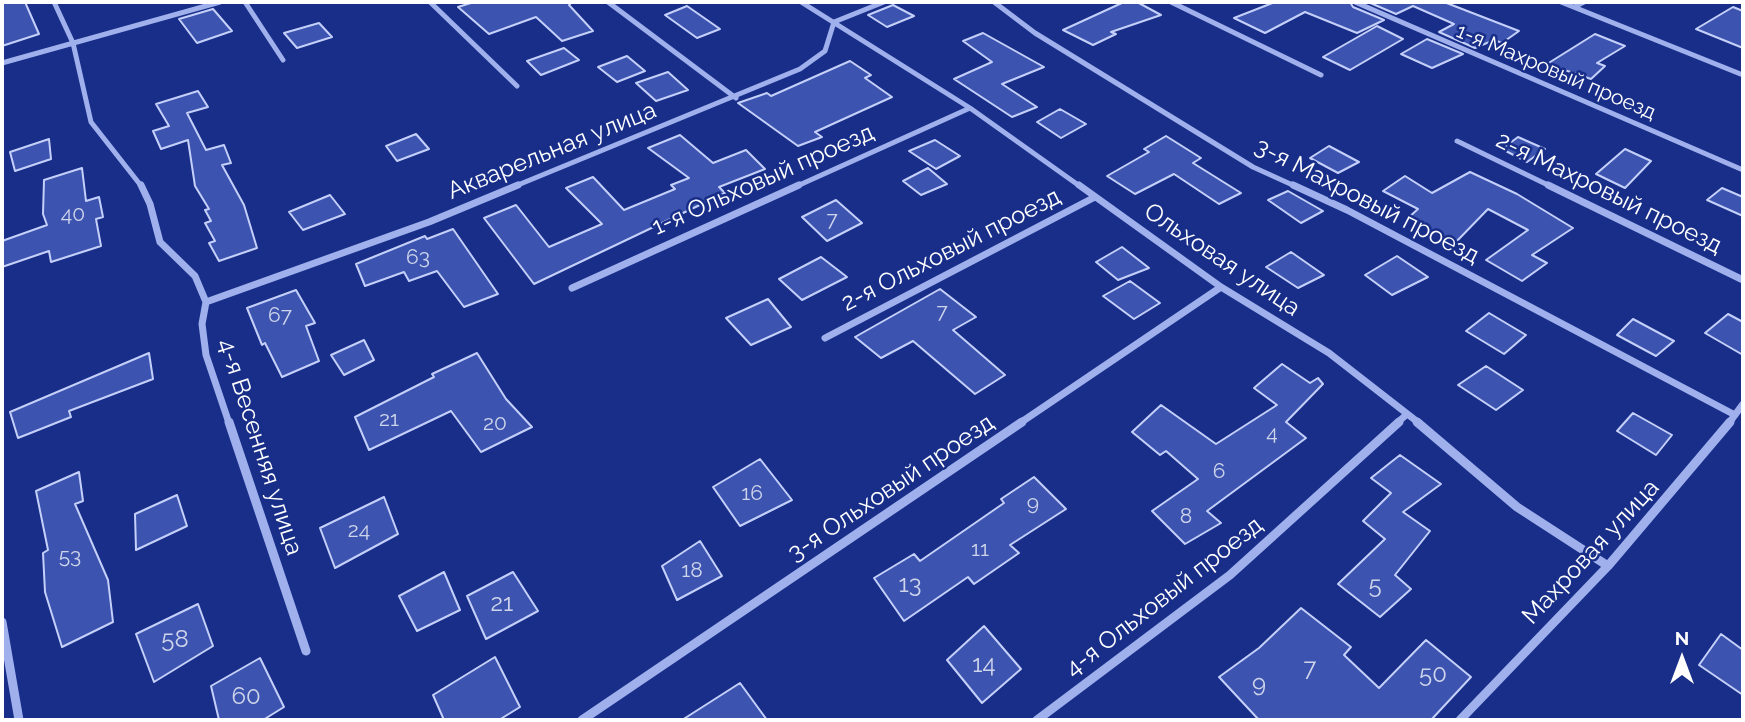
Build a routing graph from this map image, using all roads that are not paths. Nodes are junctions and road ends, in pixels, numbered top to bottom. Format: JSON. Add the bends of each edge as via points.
{"nodes":[{"id":1,"x":54,"y":2,"type":"edge"},
{"id":2,"x":220,"y":2,"type":"edge"},
{"id":3,"x":245,"y":2,"type":"edge"},
{"id":4,"x":430,"y":2,"type":"edge"},
{"id":5,"x":608,"y":2,"type":"edge"},
{"id":6,"x":801,"y":2,"type":"edge"},
{"id":7,"x":884,"y":2,"type":"edge"},
{"id":8,"x":994,"y":2,"type":"edge"},
{"id":9,"x":1171,"y":2,"type":"edge"},
{"id":10,"x":1355,"y":2,"type":"edge"},
{"id":11,"x":1562,"y":2,"type":"edge"},
{"id":12,"x":1584,"y":2,"type":"edge"},
{"id":13,"x":1574,"y":7,"type":"junction"},
{"id":14,"x":834,"y":22,"type":"junction"},
{"id":15,"x":73,"y":43,"type":"junction"},
{"id":16,"x":283,"y":60,"type":"dead end"},
{"id":17,"x":2,"y":63,"type":"edge"},
{"id":18,"x":1743,"y":67,"type":"edge"},
{"id":19,"x":1736,"y":72,"type":"junction"},
{"id":20,"x":1321,"y":75,"type":"dead end"},
{"id":21,"x":1743,"y":75,"type":"edge"},
{"id":22,"x":517,"y":86,"type":"dead end"},
{"id":23,"x":736,"y":98,"type":"junction"},
{"id":24,"x":970,"y":108,"type":"junction"},
{"id":25,"x":1457,"y":141,"type":"dead end"},
{"id":26,"x":1743,"y":170,"type":"edge"},
{"id":27,"x":1096,"y":197,"type":"junction"},
{"id":28,"x":1743,"y":280,"type":"edge"},
{"id":29,"x":572,"y":288,"type":"dead end"},
{"id":30,"x":1221,"y":288,"type":"junction"},
{"id":31,"x":206,"y":302,"type":"junction"},
{"id":32,"x":825,"y":338,"type":"dead end"},
{"id":33,"x":1743,"y":404,"type":"edge"},
{"id":34,"x":1406,"y":415,"type":"junction"},
{"id":35,"x":1735,"y":415,"type":"junction"},
{"id":36,"x":1608,"y":566,"type":"junction"},
{"id":37,"x":2,"y":622,"type":"edge"},
{"id":38,"x":306,"y":651,"type":"dead end"},
{"id":39,"x":19,"y":720,"type":"edge"},
{"id":40,"x":582,"y":720,"type":"edge"},
{"id":41,"x":1037,"y":720,"type":"edge"},
{"id":42,"x":1460,"y":720,"type":"edge"}],
"edges":[{"from":1,"to":15,"type":"street"},
{"from":2,"to":15,"type":"street"},
{"from":3,"to":16,"type":"street"},
{"from":4,"to":22,"type":"street"},
{"from":5,"to":23,"type":"street"},
{"from":6,"to":14,"type":"street","name":"Ольховая улица"},
{"from":7,"to":14,"type":"street"},
{"from":8,"to":35,"type":"street","name":"3-я Махровый проезд","via":[[1035,33],[1253,166],[1348,210]]},
{"from":9,"to":20,"type":"street"},
{"from":10,"to":26,"type":"street","name":"1-я Махровый проезд"},
{"from":11,"to":13,"type":"street"},
{"from":12,"to":13,"type":"street"},
{"from":13,"to":19,"type":"street"},
{"from":14,"to":23,"type":"street","name":"Акварельная улица","via":[[826,53]]},
{"from":14,"to":24,"type":"street","name":"Ольховая улица"},
{"from":15,"to":17,"type":"street"},
{"from":15,"to":31,"type":"street","via":[[91,121],[138,179],[160,242],[195,275]]},
{"from":18,"to":19,"type":"street"},
{"from":19,"to":21,"type":"street"},
{"from":23,"to":31,"type":"street","name":"Акварельная улица","via":[[429,222]]},
{"from":24,"to":27,"type":"street","name":"Ольховая улица"},
{"from":24,"to":29,"type":"street","name":"1-я Ольховый проезд"},
{"from":25,"to":28,"type":"street","name":"2-я Махровый проезд"},
{"from":27,"to":30,"type":"street","name":"Ольховая улица"},
{"from":27,"to":32,"type":"street","name":"2-я Ольховый проезд"},
{"from":30,"to":34,"type":"street","name":"Ольховая улица","via":[[1329,353]]},
{"from":30,"to":40,"type":"street","name":"3-я Ольховый проезд"},
{"from":31,"to":38,"type":"street","name":"4-я Весенняя улица","via":[[202,324],[206,355]]},
{"from":33,"to":35,"type":"street","name":"Махровая улица"},
{"from":34,"to":36,"type":"street","name":"Ольховая улица","via":[[1517,507]]},
{"from":34,"to":41,"type":"street","name":"4-я Ольховый проезд","via":[[1230,575]]},
{"from":35,"to":36,"type":"street","name":"Махровая улица"},
{"from":36,"to":42,"type":"street","name":"Махровая улица"},
{"from":37,"to":39,"type":"street"}]}
